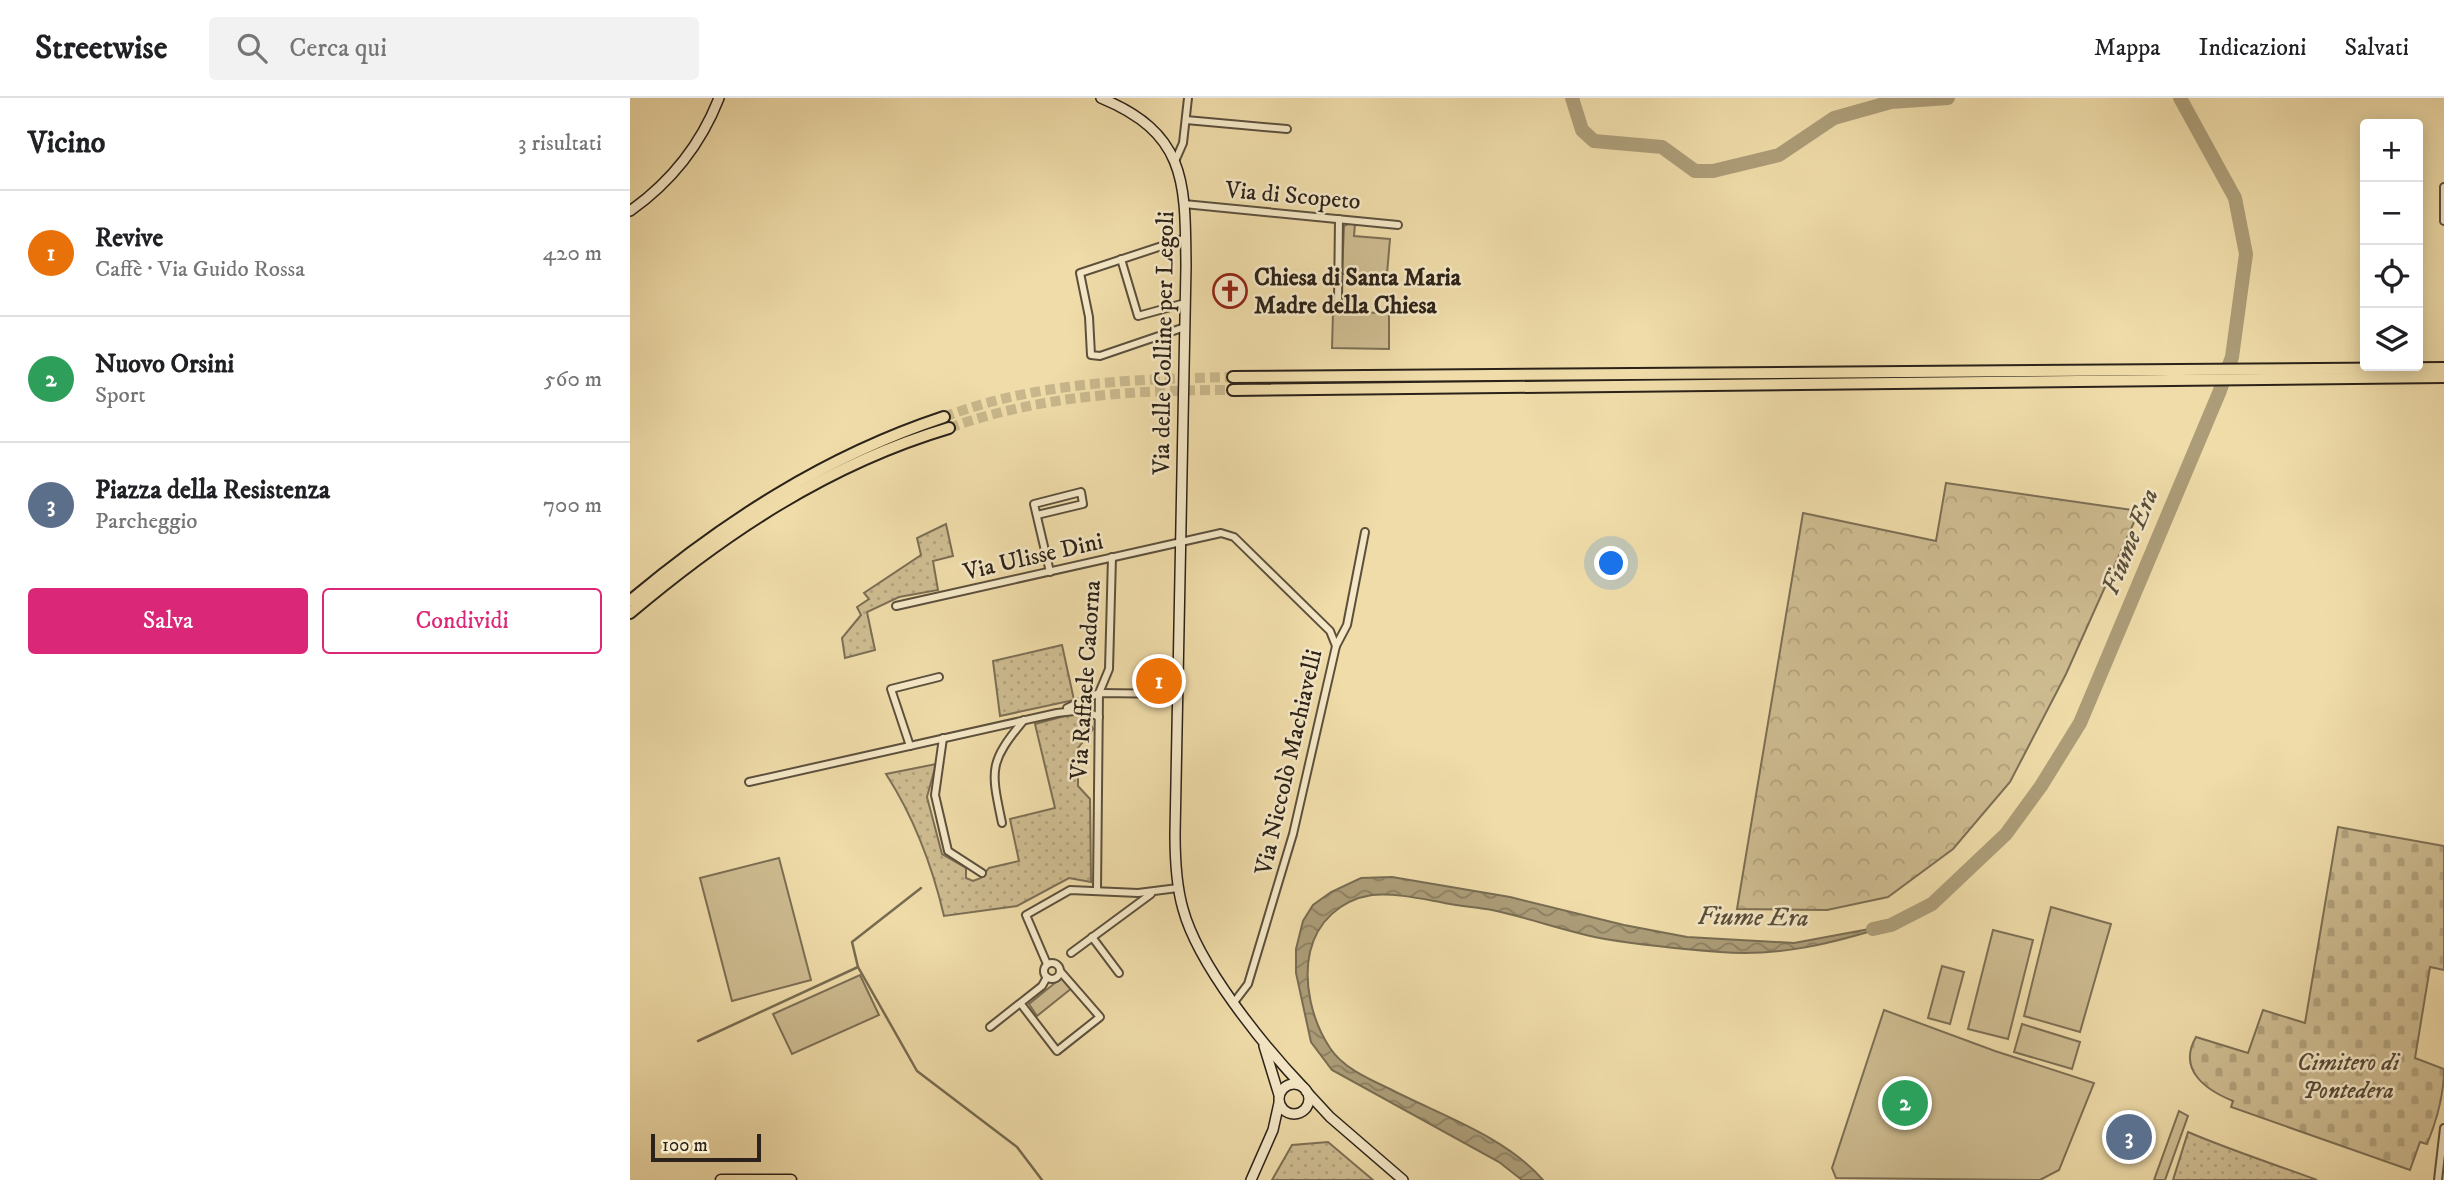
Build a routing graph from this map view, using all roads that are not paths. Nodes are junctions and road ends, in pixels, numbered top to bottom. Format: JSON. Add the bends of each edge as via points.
{"nodes":[{"id":1,"x":719,"y":98,"type":"edge"},
{"id":2,"x":1101,"y":98,"type":"edge"},
{"id":3,"x":1188,"y":98,"type":"edge"},
{"id":4,"x":1186,"y":120,"type":"junction"},
{"id":5,"x":1287,"y":129,"type":"dead end"},
{"id":6,"x":1176,"y":159,"type":"junction"},
{"id":7,"x":2444,"y":187,"type":"edge"},
{"id":8,"x":1184,"y":204,"type":"junction"},
{"id":9,"x":630,"y":211,"type":"edge"},
{"id":10,"x":1339,"y":219,"type":"junction"},
{"id":11,"x":2444,"y":221,"type":"edge"},
{"id":12,"x":1398,"y":225,"type":"dead end"},
{"id":13,"x":1186,"y":238,"type":"junction"},
{"id":14,"x":1121,"y":259,"type":"junction"},
{"id":15,"x":1338,"y":302,"type":"dead end"},
{"id":16,"x":1185,"y":303,"type":"junction"},
{"id":17,"x":1185,"y":327,"type":"junction"},
{"id":18,"x":2444,"y":368,"type":"edge"},
{"id":19,"x":2070,"y":376,"type":"junction"},
{"id":20,"x":1233,"y":377,"type":"tunnel mouth"},
{"id":21,"x":2444,"y":377,"type":"edge"},
{"id":22,"x":1233,"y":390,"type":"tunnel mouth"},
{"id":23,"x":1037,"y":515,"type":"junction"},
{"id":24,"x":1365,"y":532,"type":"dead end"},
{"id":25,"x":1180,"y":543,"type":"junction"},
{"id":26,"x":1112,"y":557,"type":"junction"},
{"id":27,"x":1050,"y":572,"type":"junction"},
{"id":28,"x":630,"y":601,"type":"edge"},
{"id":29,"x":896,"y":607,"type":"dead end"},
{"id":30,"x":630,"y":613,"type":"edge"},
{"id":31,"x":1336,"y":646,"type":"junction"},
{"id":32,"x":939,"y":677,"type":"dead end"},
{"id":33,"x":1099,"y":694,"type":"junction"},
{"id":34,"x":1178,"y":694,"type":"junction"},
{"id":35,"x":1057,"y":713,"type":"junction"},
{"id":36,"x":1099,"y":717,"type":"junction"},
{"id":37,"x":1024,"y":720,"type":"junction"},
{"id":38,"x":943,"y":738,"type":"junction"},
{"id":39,"x":910,"y":746,"type":"junction"},
{"id":40,"x":749,"y":782,"type":"dead end"},
{"id":41,"x":1002,"y":823,"type":"dead end"},
{"id":42,"x":982,"y":873,"type":"dead end"},
{"id":43,"x":1178,"y":888,"type":"junction"},
{"id":44,"x":1097,"y":891,"type":"junction"},
{"id":45,"x":1153,"y":892,"type":"junction"},
{"id":46,"x":1092,"y":937,"type":"junction"},
{"id":47,"x":1071,"y":953,"type":"dead end"},
{"id":48,"x":1047,"y":964,"type":"junction"},
{"id":49,"x":1060,"y":971,"type":"junction"},
{"id":50,"x":1119,"y":973,"type":"dead end"},
{"id":51,"x":1047,"y":977,"type":"junction"},
{"id":52,"x":1235,"y":1001,"type":"junction"},
{"id":53,"x":1021,"y":1004,"type":"junction"},
{"id":54,"x":990,"y":1027,"type":"dead end"},
{"id":55,"x":1258,"y":1031,"type":"junction"},
{"id":56,"x":1305,"y":1089,"type":"junction"},
{"id":57,"x":1279,"y":1098,"type":"junction"},
{"id":58,"x":1299,"y":1113,"type":"junction"},
{"id":59,"x":1330,"y":1117,"type":"junction"},
{"id":60,"x":2444,"y":1128,"type":"edge"},
{"id":61,"x":1273,"y":1130,"type":"junction"},
{"id":62,"x":721,"y":1180,"type":"edge"},
{"id":63,"x":791,"y":1180,"type":"edge"},
{"id":64,"x":1251,"y":1180,"type":"edge"},
{"id":65,"x":1403,"y":1180,"type":"edge"},
{"id":66,"x":2438,"y":1180,"type":"edge"}],
"edges":[{"from":1,"to":9,"type":"street","via":[[684,161]]},
{"from":2,"to":6,"type":"street","name":"Via delle Colline per Legoli","via":[[1148,125]]},
{"from":3,"to":4,"type":"street"},
{"from":4,"to":5,"type":"street"},
{"from":4,"to":6,"type":"street"},
{"from":6,"to":8,"type":"street","name":"Via delle Colline per Legoli"},
{"from":7,"to":11,"type":"street"},
{"from":8,"to":10,"type":"street","name":"Via di Scopeto"},
{"from":8,"to":13,"type":"street","name":"Via delle Colline per Legoli"},
{"from":10,"to":12,"type":"street","name":"Via di Scopeto"},
{"from":10,"to":15,"type":"street"},
{"from":13,"to":14,"type":"street"},
{"from":13,"to":16,"type":"street","name":"Via delle Colline per Legoli"},
{"from":14,"to":16,"type":"street","via":[[1138,316]]},
{"from":14,"to":17,"type":"street","via":[[1080,274],[1091,355],[1100,356]]},
{"from":16,"to":17,"type":"street","name":"Via delle Colline per Legoli"},
{"from":17,"to":25,"type":"street","name":"Via delle Colline per Legoli"},
{"from":18,"to":19,"type":"highway"},
{"from":19,"to":20,"type":"highway"},
{"from":19,"to":21,"type":"highway"},
{"from":19,"to":22,"type":"highway"},
{"from":23,"to":23,"type":"street","via":[[1083,504],[1081,492],[1034,504]]},
{"from":23,"to":27,"type":"street"},
{"from":24,"to":31,"type":"street","via":[[1347,625]]},
{"from":25,"to":26,"type":"street","name":"Via Ulisse Dini"},
{"from":25,"to":31,"type":"street","name":"Via Niccolò Machiavelli","via":[[1214,533],[1234,537],[1330,631]]},
{"from":25,"to":34,"type":"street","name":"Via delle Colline per Legoli"},
{"from":26,"to":27,"type":"street","name":"Via Ulisse Dini"},
{"from":26,"to":33,"type":"street","name":"Via Raffaele Cadorna","via":[[1109,668]]},
{"from":27,"to":29,"type":"street","name":"Via Ulisse Dini"},
{"from":28,"to":30,"type":"highway","via":[[729,523],[788,486],[872,444],[946,422],[771,507]]},
{"from":31,"to":52,"type":"street","name":"Via Niccolò Machiavelli","via":[[1270,918],[1248,984]]},
{"from":32,"to":39,"type":"street","via":[[891,689]]},
{"from":33,"to":34,"type":"street"},
{"from":33,"to":35,"type":"street"},
{"from":33,"to":36,"type":"street","name":"Via Raffaele Cadorna"},
{"from":34,"to":43,"type":"street","name":"Via delle Colline per Legoli"},
{"from":35,"to":36,"type":"street","via":[[1083,710]]},
{"from":35,"to":37,"type":"street"},
{"from":36,"to":44,"type":"street","name":"Via Raffaele Cadorna"},
{"from":37,"to":38,"type":"street"},
{"from":37,"to":41,"type":"street","via":[[1001,747],[992,779]]},
{"from":38,"to":39,"type":"street"},
{"from":38,"to":42,"type":"street","via":[[936,795],[948,851]]},
{"from":39,"to":40,"type":"street"},
{"from":43,"to":45,"type":"street"},
{"from":43,"to":52,"type":"street","name":"Via delle Colline per Legoli","via":[[1202,953]]},
{"from":44,"to":45,"type":"street"},
{"from":44,"to":48,"type":"street","via":[[1070,890],[1026,915]]},
{"from":45,"to":46,"type":"street"},
{"from":46,"to":47,"type":"street"},
{"from":46,"to":50,"type":"street"},
{"from":48,"to":49,"type":"street","via":[[1056,964]]},
{"from":48,"to":51,"type":"street"},
{"from":49,"to":51,"type":"street","via":[[1055,978]]},
{"from":49,"to":53,"type":"street","via":[[1100,1017],[1057,1051]]},
{"from":51,"to":53,"type":"street"},
{"from":52,"to":55,"type":"street"},
{"from":53,"to":54,"type":"street"},
{"from":55,"to":56,"type":"street"},
{"from":55,"to":57,"type":"street","via":[[1274,1069]]},
{"from":56,"to":57,"type":"street","via":[[1289,1085]]},
{"from":56,"to":58,"type":"street","via":[[1308,1105]]},
{"from":56,"to":59,"type":"street"},
{"from":57,"to":58,"type":"street","via":[[1287,1112]]},
{"from":57,"to":61,"type":"street"},
{"from":58,"to":59,"type":"street"},
{"from":58,"to":61,"type":"street"},
{"from":59,"to":65,"type":"street"},
{"from":60,"to":66,"type":"street"},
{"from":61,"to":64,"type":"street"},
{"from":62,"to":63,"type":"main road"}]}
